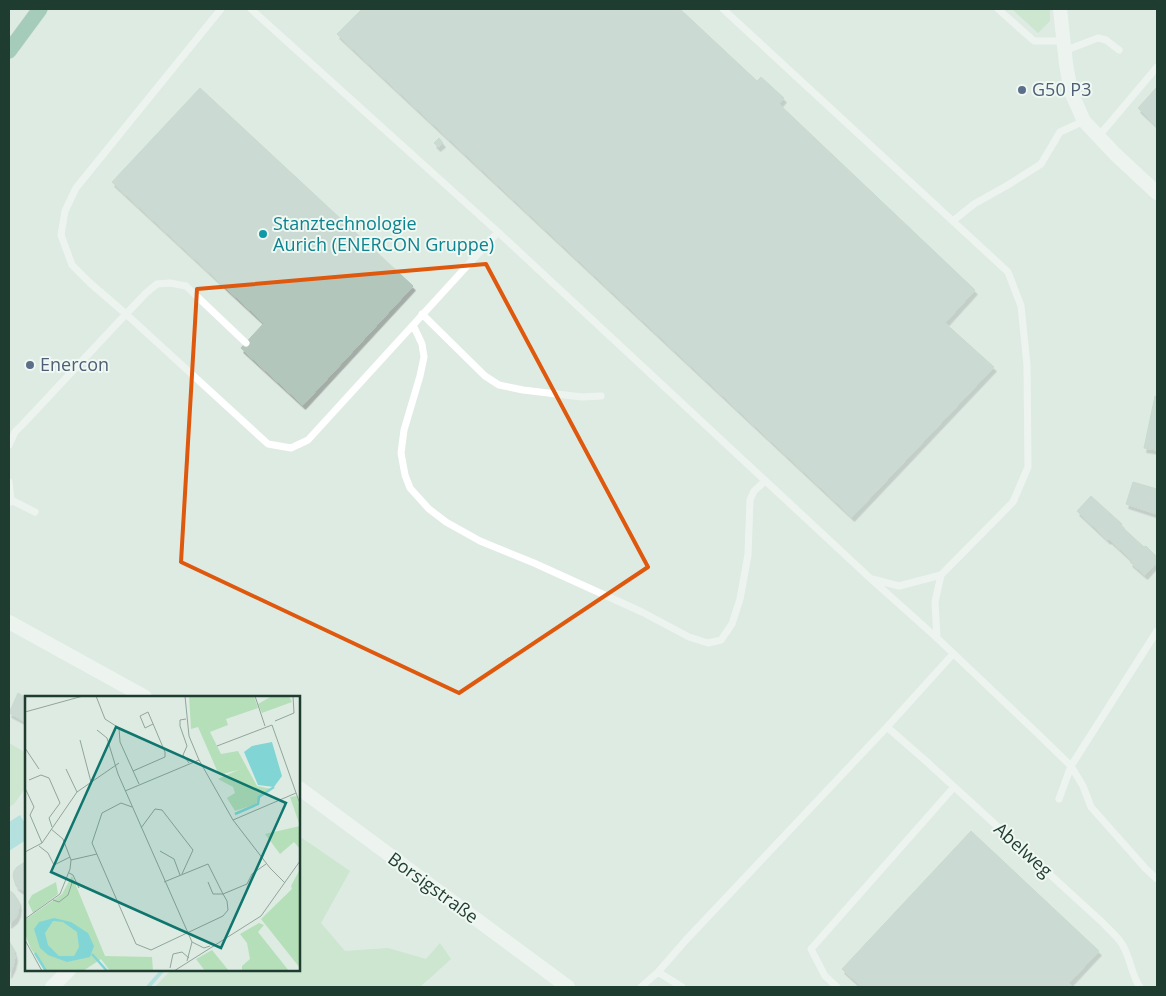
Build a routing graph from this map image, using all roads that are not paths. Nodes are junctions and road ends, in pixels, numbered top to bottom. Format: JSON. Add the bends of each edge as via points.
{"nodes":[{"id":1,"x":40,"y":9,"type":"edge"},
{"id":2,"x":221,"y":9,"type":"edge"},
{"id":3,"x":251,"y":9,"type":"edge"},
{"id":4,"x":723,"y":9,"type":"edge"},
{"id":5,"x":998,"y":9,"type":"edge"},
{"id":6,"x":1060,"y":9,"type":"edge"},
{"id":7,"x":1064,"y":46,"type":"junction"},
{"id":8,"x":1119,"y":50,"type":"dead end"},
{"id":9,"x":9,"y":51,"type":"edge"},
{"id":10,"x":1157,"y":67,"type":"edge"},
{"id":11,"x":1084,"y":121,"type":"junction"},
{"id":12,"x":1098,"y":137,"type":"junction"},
{"id":13,"x":1157,"y":193,"type":"edge"},
{"id":14,"x":953,"y":221,"type":"junction"},
{"id":15,"x":498,"y":232,"type":"junction"},
{"id":16,"x":126,"y":314,"type":"junction"},
{"id":17,"x":422,"y":314,"type":"junction"},
{"id":18,"x":413,"y":325,"type":"junction"},
{"id":19,"x":246,"y":343,"type":"dead end"},
{"id":20,"x":601,"y":396,"type":"dead end"},
{"id":21,"x":9,"y":445,"type":"edge"},
{"id":22,"x":765,"y":481,"type":"junction"},
{"id":23,"x":9,"y":482,"type":"edge"},
{"id":24,"x":10,"y":502,"type":"edge"},
{"id":25,"x":35,"y":512,"type":"dead end"},
{"id":26,"x":941,"y":575,"type":"junction"},
{"id":27,"x":871,"y":579,"type":"junction"},
{"id":28,"x":9,"y":622,"type":"edge"},
{"id":29,"x":1157,"y":631,"type":"edge"},
{"id":30,"x":937,"y":638,"type":"junction"},
{"id":31,"x":953,"y":654,"type":"junction"},
{"id":32,"x":144,"y":696,"type":"edge"},
{"id":33,"x":886,"y":727,"type":"junction"},
{"id":34,"x":1071,"y":766,"type":"junction"},
{"id":35,"x":954,"y":787,"type":"junction"},
{"id":36,"x":300,"y":789,"type":"edge"},
{"id":37,"x":1059,"y":799,"type":"dead end"},
{"id":38,"x":1157,"y":879,"type":"edge"},
{"id":39,"x":67,"y":971,"type":"edge"},
{"id":40,"x":658,"y":972,"type":"junction"},
{"id":41,"x":52,"y":987,"type":"edge"},
{"id":42,"x":568,"y":987,"type":"edge"},
{"id":43,"x":641,"y":987,"type":"edge"},
{"id":44,"x":682,"y":987,"type":"edge"},
{"id":45,"x":837,"y":987,"type":"edge"},
{"id":46,"x":1140,"y":987,"type":"edge"}],
"edges":[{"from":1,"to":9,"type":"main road"},
{"from":2,"to":16,"type":"lane","via":[[76,188],[65,211],[61,235],[72,265]]},
{"from":3,"to":15,"type":"lane"},
{"from":4,"to":14,"type":"lane"},
{"from":5,"to":7,"type":"lane","via":[[1034,41]]},
{"from":6,"to":7,"type":"street"},
{"from":7,"to":8,"type":"lane","via":[[1098,38]]},
{"from":7,"to":11,"type":"street","via":[[1071,92]]},
{"from":10,"to":12,"type":"lane"},
{"from":11,"to":12,"type":"street"},
{"from":11,"to":14,"type":"lane","via":[[1060,132],[1041,164],[974,204]]},
{"from":12,"to":13,"type":"street"},
{"from":14,"to":26,"type":"lane","via":[[1008,272],[1021,306],[1027,365],[1028,467],[1013,502]]},
{"from":15,"to":17,"type":"lane"},
{"from":15,"to":22,"type":"lane"},
{"from":16,"to":18,"type":"lane","via":[[268,444],[290,448],[308,440]]},
{"from":16,"to":19,"type":"lane","via":[[157,284],[186,286]]},
{"from":16,"to":21,"type":"lane","via":[[15,432]]},
{"from":17,"to":18,"type":"lane"},
{"from":17,"to":20,"type":"lane","via":[[485,376],[499,385],[582,397]]},
{"from":18,"to":22,"type":"lane","via":[[424,357],[401,453],[410,488],[446,522],[480,541],[534,562],[689,636],[708,643],[721,640],[732,624],[748,554],[750,500]]},
{"from":22,"to":27,"type":"lane"},
{"from":23,"to":24,"type":"lane"},
{"from":24,"to":25,"type":"lane"},
{"from":26,"to":27,"type":"lane","via":[[899,586]]},
{"from":26,"to":30,"type":"lane","via":[[935,602]]},
{"from":27,"to":30,"type":"lane"},
{"from":28,"to":32,"type":"street"},
{"from":29,"to":34,"type":"lane"},
{"from":30,"to":31,"type":"lane"},
{"from":31,"to":33,"type":"lane"},
{"from":31,"to":34,"type":"lane"},
{"from":33,"to":35,"type":"lane","name":"Abelweg"},
{"from":33,"to":40,"type":"lane"},
{"from":34,"to":37,"type":"lane"},
{"from":34,"to":38,"type":"lane","via":[[1091,807]]},
{"from":35,"to":45,"type":"lane","via":[[811,949],[824,976]]},
{"from":35,"to":46,"type":"lane","name":"Abelweg","via":[[1122,943]]},
{"from":36,"to":42,"type":"street","name":"Borsigstraße"},
{"from":39,"to":41,"type":"street"},
{"from":40,"to":43,"type":"lane"},
{"from":40,"to":44,"type":"lane"}]}
